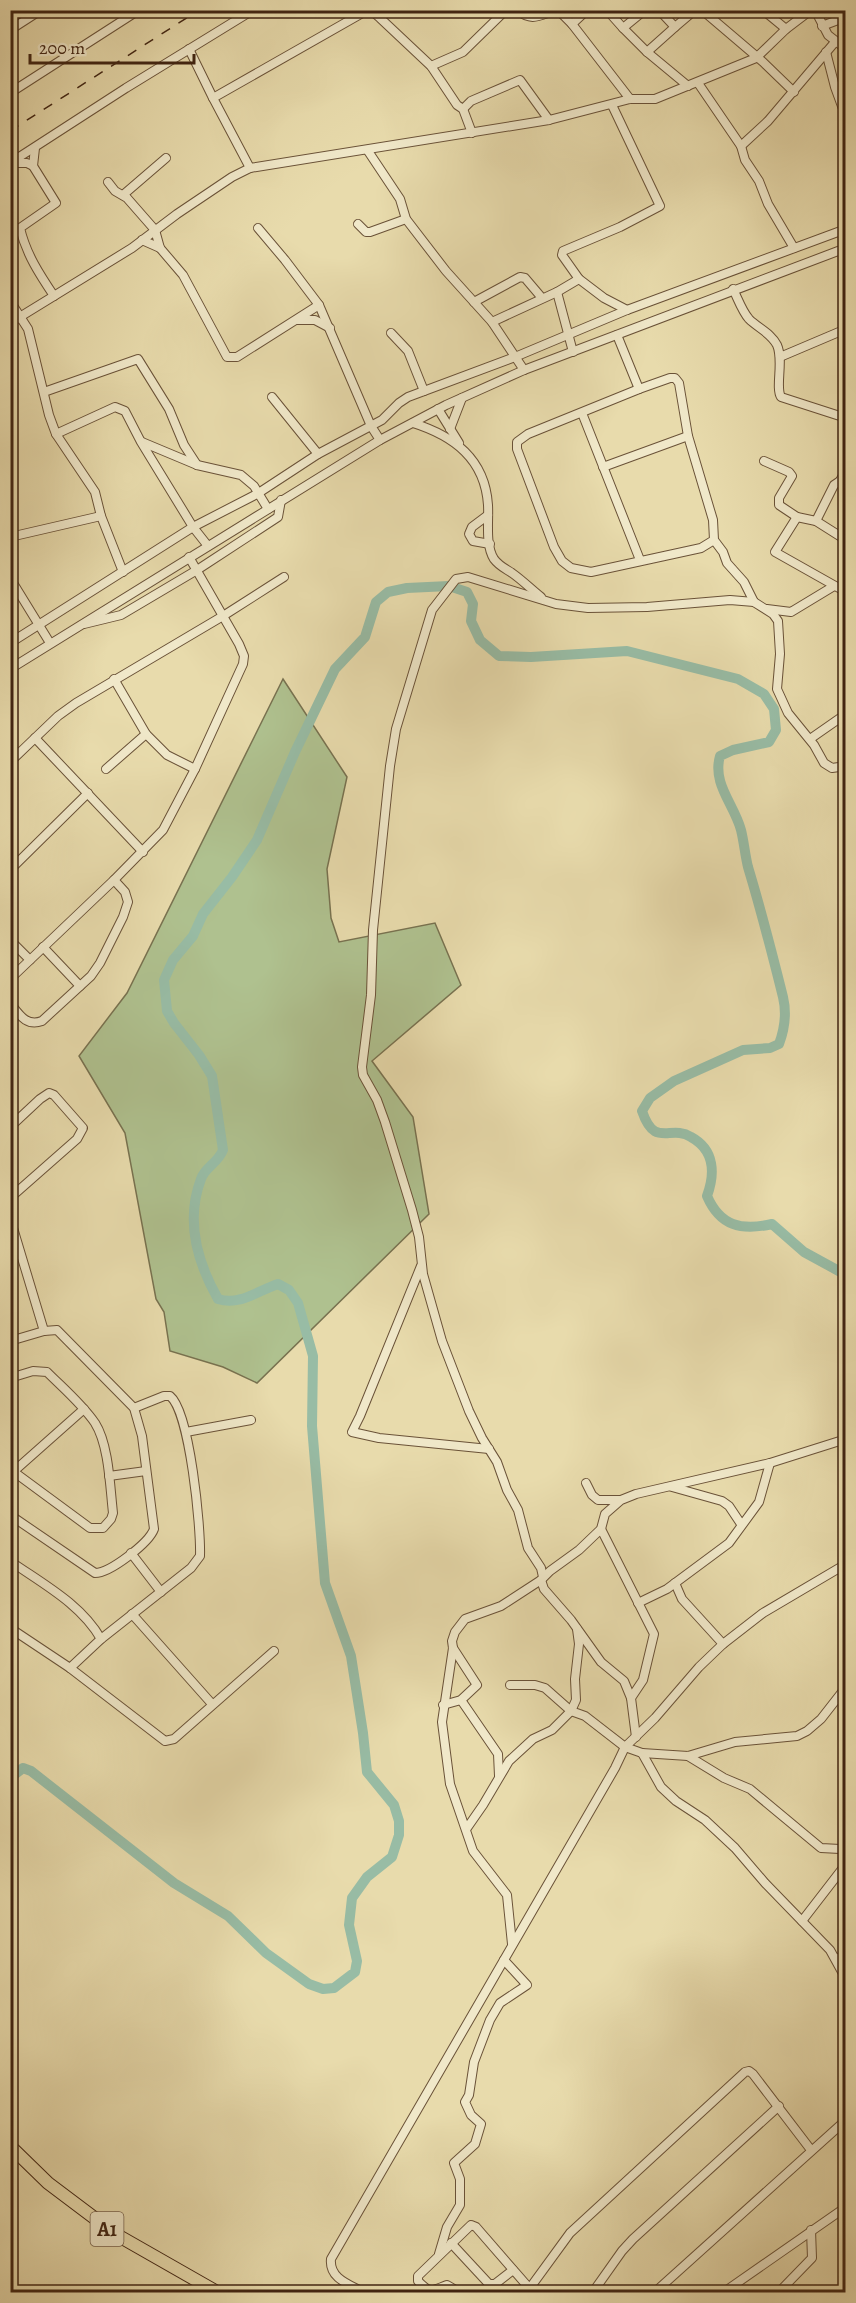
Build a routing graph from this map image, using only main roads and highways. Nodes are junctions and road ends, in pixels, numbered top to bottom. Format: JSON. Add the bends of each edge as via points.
{"nodes":[{"id":1,"x":10,"y":2146,"type":"edge"},
{"id":2,"x":217,"y":2292,"type":"edge"}],
"edges":[{"from":1,"to":2,"type":"highway","number":"A1","via":[[48,2183],[117,2235]]}]}
